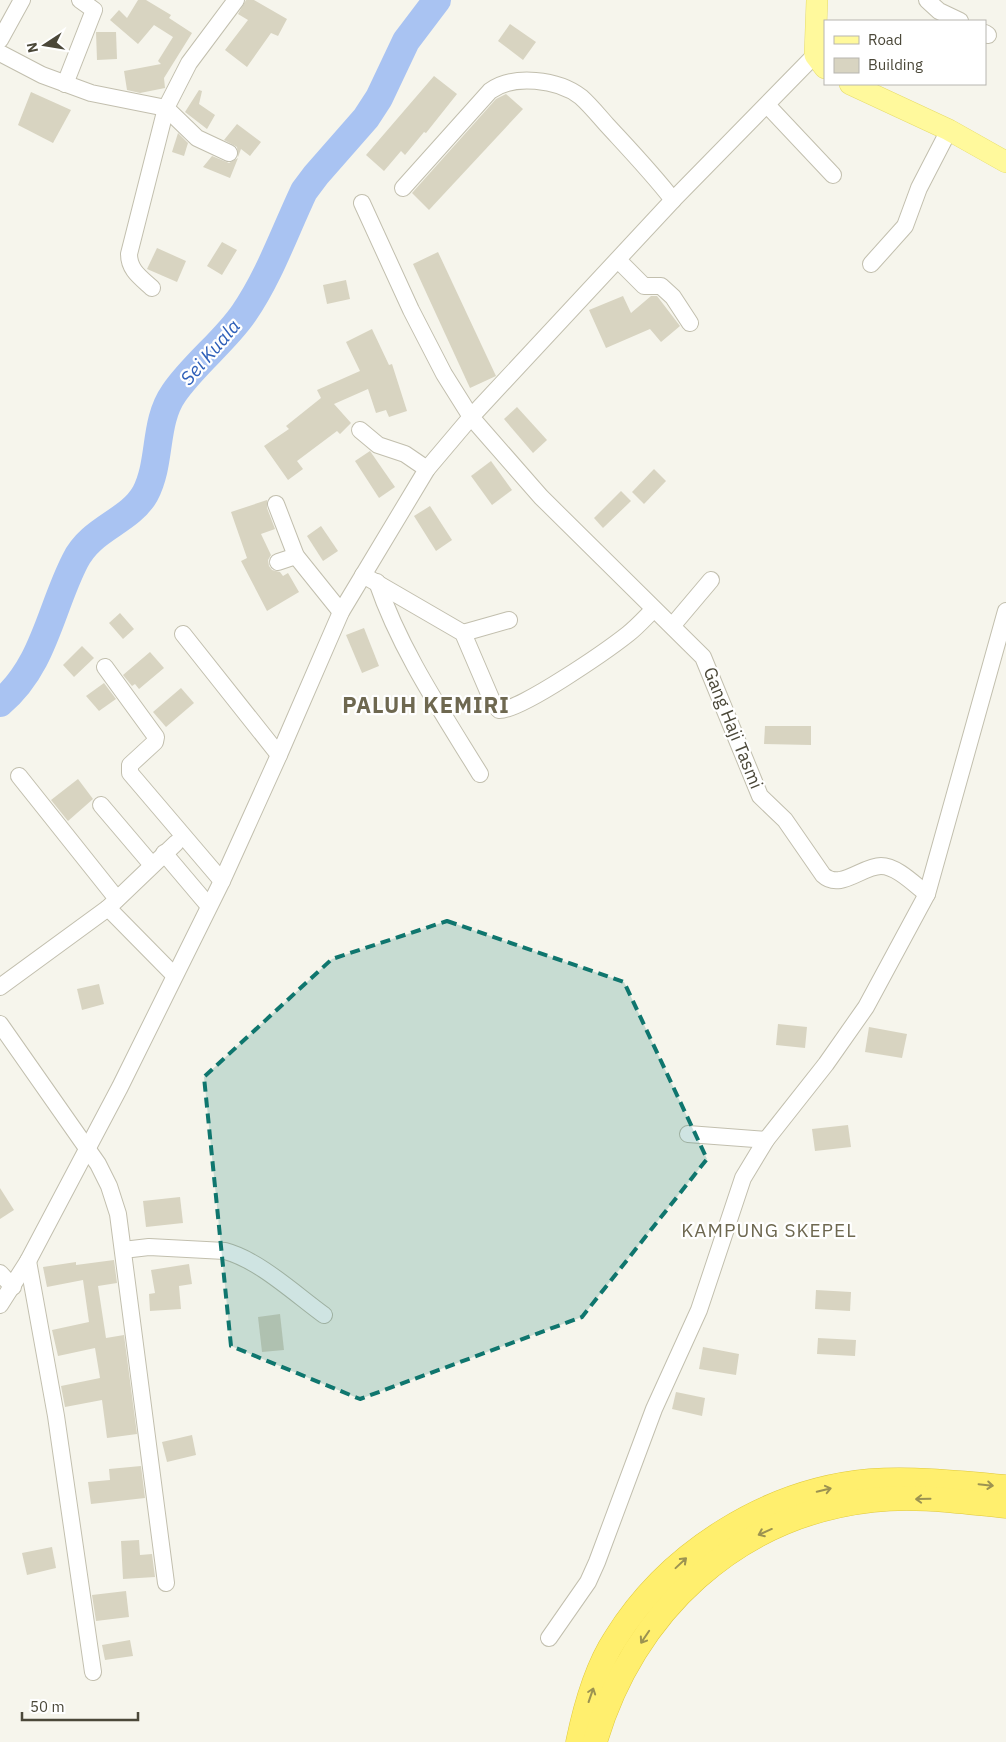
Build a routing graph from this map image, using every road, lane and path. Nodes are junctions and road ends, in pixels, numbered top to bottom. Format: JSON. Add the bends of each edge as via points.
{"nodes":[{"id":1,"x":22,"y":0,"type":"edge"},
{"id":2,"x":80,"y":0,"type":"edge"},
{"id":3,"x":236,"y":0,"type":"edge"},
{"id":4,"x":817,"y":0,"type":"edge"},
{"id":5,"x":927,"y":0,"type":"edge"},
{"id":6,"x":958,"y":20,"type":"edge"},
{"id":7,"x":0,"y":40,"type":"edge"},
{"id":8,"x":0,"y":53,"type":"edge"},
{"id":9,"x":820,"y":61,"type":"edge"},
{"id":10,"x":65,"y":84,"type":"junction"},
{"id":11,"x":852,"y":85,"type":"edge"},
{"id":12,"x":768,"y":106,"type":"junction"},
{"id":13,"x":166,"y":108,"type":"junction"},
{"id":14,"x":949,"y":130,"type":"junction"},
{"id":15,"x":230,"y":152,"type":"dead end"},
{"id":16,"x":1006,"y":162,"type":"edge"},
{"id":17,"x":833,"y":175,"type":"dead end"},
{"id":18,"x":403,"y":188,"type":"dead end"},
{"id":19,"x":673,"y":200,"type":"junction"},
{"id":20,"x":362,"y":203,"type":"dead end"},
{"id":21,"x":618,"y":260,"type":"junction"},
{"id":22,"x":872,"y":264,"type":"dead end"},
{"id":23,"x":152,"y":288,"type":"dead end"},
{"id":24,"x":690,"y":323,"type":"dead end"},
{"id":25,"x":471,"y":417,"type":"junction"},
{"id":26,"x":360,"y":430,"type":"dead end"},
{"id":27,"x":427,"y":469,"type":"junction"},
{"id":28,"x":276,"y":504,"type":"dead end"},
{"id":29,"x":296,"y":556,"type":"junction"},
{"id":30,"x":278,"y":562,"type":"dead end"},
{"id":31,"x":370,"y":579,"type":"junction"},
{"id":32,"x":711,"y":580,"type":"dead end"},
{"id":33,"x":654,"y":610,"type":"junction"},
{"id":34,"x":1006,"y":611,"type":"edge"},
{"id":35,"x":341,"y":612,"type":"junction"},
{"id":36,"x":509,"y":620,"type":"dead end"},
{"id":37,"x":673,"y":625,"type":"junction"},
{"id":38,"x":463,"y":633,"type":"junction"},
{"id":39,"x":183,"y":634,"type":"dead end"},
{"id":40,"x":105,"y":667,"type":"dead end"},
{"id":41,"x":279,"y":755,"type":"junction"},
{"id":42,"x":480,"y":774,"type":"dead end"},
{"id":43,"x":19,"y":776,"type":"dead end"},
{"id":44,"x":101,"y":805,"type":"dead end"},
{"id":45,"x":152,"y":865,"type":"junction"},
{"id":46,"x":222,"y":881,"type":"junction"},
{"id":47,"x":927,"y":894,"type":"junction"},
{"id":48,"x":112,"y":904,"type":"junction"},
{"id":49,"x":208,"y":905,"type":"junction"},
{"id":50,"x":174,"y":974,"type":"junction"},
{"id":51,"x":0,"y":987,"type":"edge"},
{"id":52,"x":0,"y":1024,"type":"edge"},
{"id":53,"x":688,"y":1134,"type":"dead end"},
{"id":54,"x":766,"y":1140,"type":"junction"},
{"id":55,"x":87,"y":1148,"type":"junction"},
{"id":56,"x":123,"y":1250,"type":"junction"},
{"id":57,"x":28,"y":1260,"type":"junction"},
{"id":58,"x":0,"y":1273,"type":"edge"},
{"id":59,"x":13,"y":1287,"type":"junction"},
{"id":60,"x":0,"y":1305,"type":"edge"},
{"id":61,"x":324,"y":1315,"type":"dead end"},
{"id":62,"x":1006,"y":1487,"type":"edge"},
{"id":63,"x":1006,"y":1506,"type":"edge"},
{"id":64,"x":166,"y":1583,"type":"dead end"},
{"id":65,"x":549,"y":1638,"type":"dead end"},
{"id":66,"x":93,"y":1672,"type":"dead end"},
{"id":67,"x":578,"y":1742,"type":"edge"},
{"id":68,"x":596,"y":1742,"type":"edge"}],
"edges":[{"from":1,"to":7,"type":"street"},
{"from":2,"to":10,"type":"street","via":[[94,10]]},
{"from":3,"to":13,"type":"street","via":[[189,63]]},
{"from":4,"to":9,"type":"main road"},
{"from":5,"to":6,"type":"street","via":[[938,11]]},
{"from":8,"to":10,"type":"street"},
{"from":9,"to":12,"type":"street"},
{"from":10,"to":13,"type":"street","via":[[91,93]]},
{"from":11,"to":14,"type":"main road"},
{"from":12,"to":17,"type":"street"},
{"from":12,"to":19,"type":"street"},
{"from":13,"to":15,"type":"street","via":[[197,138]]},
{"from":13,"to":23,"type":"street","via":[[129,254],[133,270]]},
{"from":14,"to":16,"type":"main road"},
{"from":14,"to":22,"type":"street","via":[[919,188],[905,226]]},
{"from":18,"to":19,"type":"street","via":[[490,91],[498,85],[530,80],[554,85],[580,96]]},
{"from":19,"to":21,"type":"street"},
{"from":20,"to":25,"type":"street","name":"Gang Haji Tasmi","via":[[410,310]]},
{"from":21,"to":24,"type":"street","via":[[644,286],[661,286],[673,297]]},
{"from":21,"to":25,"type":"street"},
{"from":25,"to":27,"type":"street"},
{"from":25,"to":33,"type":"street","name":"Gang Haji Tasmi","via":[[541,497]]},
{"from":26,"to":27,"type":"street","via":[[378,445],[406,454]]},
{"from":27,"to":31,"type":"street"},
{"from":28,"to":29,"type":"street"},
{"from":29,"to":30,"type":"street"},
{"from":29,"to":35,"type":"street"},
{"from":31,"to":35,"type":"street"},
{"from":31,"to":38,"type":"street"},
{"from":31,"to":42,"type":"street"},
{"from":32,"to":37,"type":"street"},
{"from":33,"to":37,"type":"street","name":"Gang Haji Tasmi"},
{"from":33,"to":38,"type":"street","via":[[629,633],[579,667],[505,711],[499,710],[493,702]]},
{"from":34,"to":47,"type":"street"},
{"from":35,"to":41,"type":"street"},
{"from":36,"to":38,"type":"street"},
{"from":37,"to":47,"type":"street","name":"Gang Haji Tasmi","via":[[703,657],[760,796],[785,820],[823,875],[836,880],[880,866],[896,871]]},
{"from":39,"to":41,"type":"street"},
{"from":40,"to":46,"type":"street","via":[[156,737],[155,742],[130,765],[130,773]]},
{"from":41,"to":46,"type":"street"},
{"from":43,"to":48,"type":"street"},
{"from":44,"to":45,"type":"street"},
{"from":45,"to":48,"type":"street"},
{"from":45,"to":49,"type":"street","via":[[170,848]]},
{"from":46,"to":49,"type":"street"},
{"from":47,"to":54,"type":"street","via":[[866,1007]]},
{"from":48,"to":50,"type":"street"},
{"from":48,"to":51,"type":"street"},
{"from":49,"to":50,"type":"street"},
{"from":50,"to":55,"type":"street"},
{"from":52,"to":55,"type":"street"},
{"from":53,"to":54,"type":"street"},
{"from":54,"to":65,"type":"street","via":[[743,1178],[699,1310],[654,1409],[597,1562],[588,1582]]},
{"from":55,"to":56,"type":"street","via":[[109,1186],[118,1214]]},
{"from":55,"to":57,"type":"street"},
{"from":56,"to":61,"type":"street","via":[[158,1247],[237,1254]]},
{"from":56,"to":64,"type":"street"},
{"from":57,"to":59,"type":"street"},
{"from":57,"to":66,"type":"street","via":[[56,1416]]},
{"from":58,"to":59,"type":"street"},
{"from":59,"to":60,"type":"street"},
{"from":67,"to":62,"type":"highway","one_way":true,"via":[[582,1722],[614,1639],[643,1601],[683,1560],[751,1515],[829,1488],[869,1482],[932,1480]]},
{"from":63,"to":68,"type":"highway","one_way":true,"via":[[933,1499],[874,1500],[832,1507],[758,1535],[715,1561],[659,1616],[632,1656],[604,1714]]}]}
